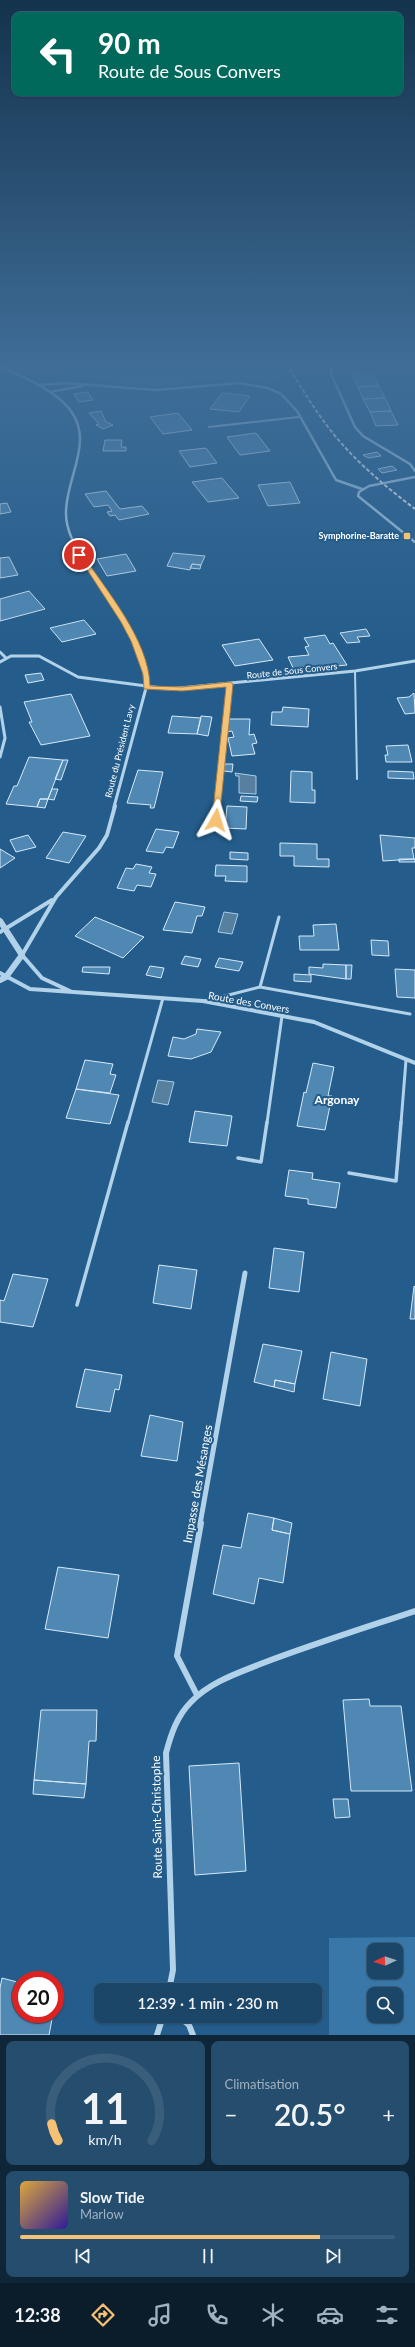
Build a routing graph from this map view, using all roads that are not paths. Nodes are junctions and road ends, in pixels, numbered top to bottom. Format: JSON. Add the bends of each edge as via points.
{"nodes":[{"id":1,"x":77,"y":459,"type":"edge"},
{"id":2,"x":325,"y":459,"type":"edge"},
{"id":3,"x":402,"y":459,"type":"edge"},
{"id":4,"x":415,"y":471,"type":"edge"},
{"id":5,"x":415,"y":477,"type":"edge"},
{"id":6,"x":362,"y":489,"type":"junction"},
{"id":7,"x":415,"y":542,"type":"edge"},
{"id":8,"x":0,"y":652,"type":"edge"},
{"id":9,"x":6,"y":658,"type":"junction"},
{"id":10,"x":0,"y":662,"type":"edge"},
{"id":11,"x":415,"y":662,"type":"edge"},
{"id":12,"x":355,"y":671,"type":"junction"},
{"id":13,"x":230,"y":684,"type":"junction"},
{"id":14,"x":146,"y":688,"type":"junction"},
{"id":15,"x":0,"y":707,"type":"edge"},
{"id":16,"x":0,"y":757,"type":"edge"},
{"id":17,"x":357,"y":779,"type":"dead end"},
{"id":18,"x":216,"y":820,"type":"dead end"},
{"id":19,"x":56,"y":897,"type":"junction"},
{"id":20,"x":279,"y":917,"type":"dead end"},
{"id":21,"x":0,"y":921,"type":"edge"},
{"id":22,"x":3,"y":930,"type":"edge"},
{"id":23,"x":22,"y":955,"type":"junction"},
{"id":24,"x":2,"y":977,"type":"edge"},
{"id":25,"x":260,"y":987,"type":"junction"},
{"id":26,"x":72,"y":992,"type":"junction"},
{"id":27,"x":162,"y":998,"type":"junction"},
{"id":28,"x":203,"y":1002,"type":"junction"},
{"id":29,"x":410,"y":1014,"type":"dead end"},
{"id":30,"x":282,"y":1016,"type":"junction"},
{"id":31,"x":406,"y":1060,"type":"junction"},
{"id":32,"x":415,"y":1063,"type":"edge"},
{"id":33,"x":238,"y":1158,"type":"dead end"},
{"id":34,"x":349,"y":1173,"type":"dead end"},
{"id":35,"x":245,"y":1273,"type":"dead end"},
{"id":36,"x":77,"y":1305,"type":"dead end"},
{"id":37,"x":415,"y":1611,"type":"edge"},
{"id":38,"x":198,"y":1695,"type":"junction"},
{"id":39,"x":170,"y":1983,"type":"edge"},
{"id":40,"x":161,"y":2023,"type":"edge"},
{"id":41,"x":187,"y":2023,"type":"edge"},
{"id":42,"x":157,"y":2035,"type":"edge"},
{"id":43,"x":193,"y":2035,"type":"edge"}],
"edges":[{"from":1,"to":14,"type":"street","name":"Route du Président Lavy","via":[[66,500],[67,527],[85,564],[124,622],[139,650],[146,674]]},
{"from":2,"to":6,"type":"street","via":[[336,480]]},
{"from":3,"to":4,"type":"street"},
{"from":5,"to":6,"type":"street"},
{"from":6,"to":7,"type":"street","via":[[358,496],[360,500]]},
{"from":8,"to":9,"type":"street"},
{"from":9,"to":10,"type":"street"},
{"from":9,"to":14,"type":"street","name":"Route de Sous Convers","via":[[39,656],[78,677]]},
{"from":11,"to":12,"type":"street","name":"Route de Sous Convers"},
{"from":12,"to":13,"type":"street","name":"Route de Sous Convers"},
{"from":12,"to":17,"type":"lane"},
{"from":13,"to":14,"type":"street","name":"Route de Sous Convers","via":[[182,689]]},
{"from":13,"to":18,"type":"lane"},
{"from":14,"to":19,"type":"street","name":"Route du Président Lavy","via":[[107,835],[99,848]]},
{"from":15,"to":16,"type":"street","via":[[7,736]]},
{"from":19,"to":22,"type":"street","name":"Route du Président Lavy"},
{"from":19,"to":23,"type":"street","name":"Route du Président Lavy","via":[[44,913]]},
{"from":20,"to":25,"type":"lane"},
{"from":21,"to":22,"type":"street"},
{"from":22,"to":23,"type":"street"},
{"from":23,"to":24,"type":"street","name":"Route du Président Lavy"},
{"from":23,"to":26,"type":"street","name":"Route des Convers","via":[[42,978]]},
{"from":24,"to":26,"type":"street","name":"Route des Convers","via":[[30,989]]},
{"from":25,"to":28,"type":"lane"},
{"from":25,"to":29,"type":"lane"},
{"from":26,"to":27,"type":"street","name":"Route des Convers"},
{"from":27,"to":28,"type":"street","name":"Route des Convers"},
{"from":27,"to":36,"type":"lane"},
{"from":28,"to":30,"type":"street","name":"Route des Convers"},
{"from":30,"to":31,"type":"street","name":"Route des Convers","via":[[314,1022]]},
{"from":30,"to":33,"type":"lane","via":[[261,1162]]},
{"from":31,"to":32,"type":"street","name":"Route des Convers"},
{"from":31,"to":34,"type":"lane","via":[[396,1181]]},
{"from":35,"to":38,"type":"street","name":"Impasse des Mésanges","via":[[178,1656]]},
{"from":37,"to":38,"type":"street","name":"Route Saint-Christophe","via":[[286,1654],[219,1682]]},
{"from":38,"to":39,"type":"street","name":"Route Saint-Christophe","via":[[181,1712],[166,1753],[173,1970]]},
{"from":40,"to":42,"type":"street"},
{"from":41,"to":43,"type":"street"}]}
